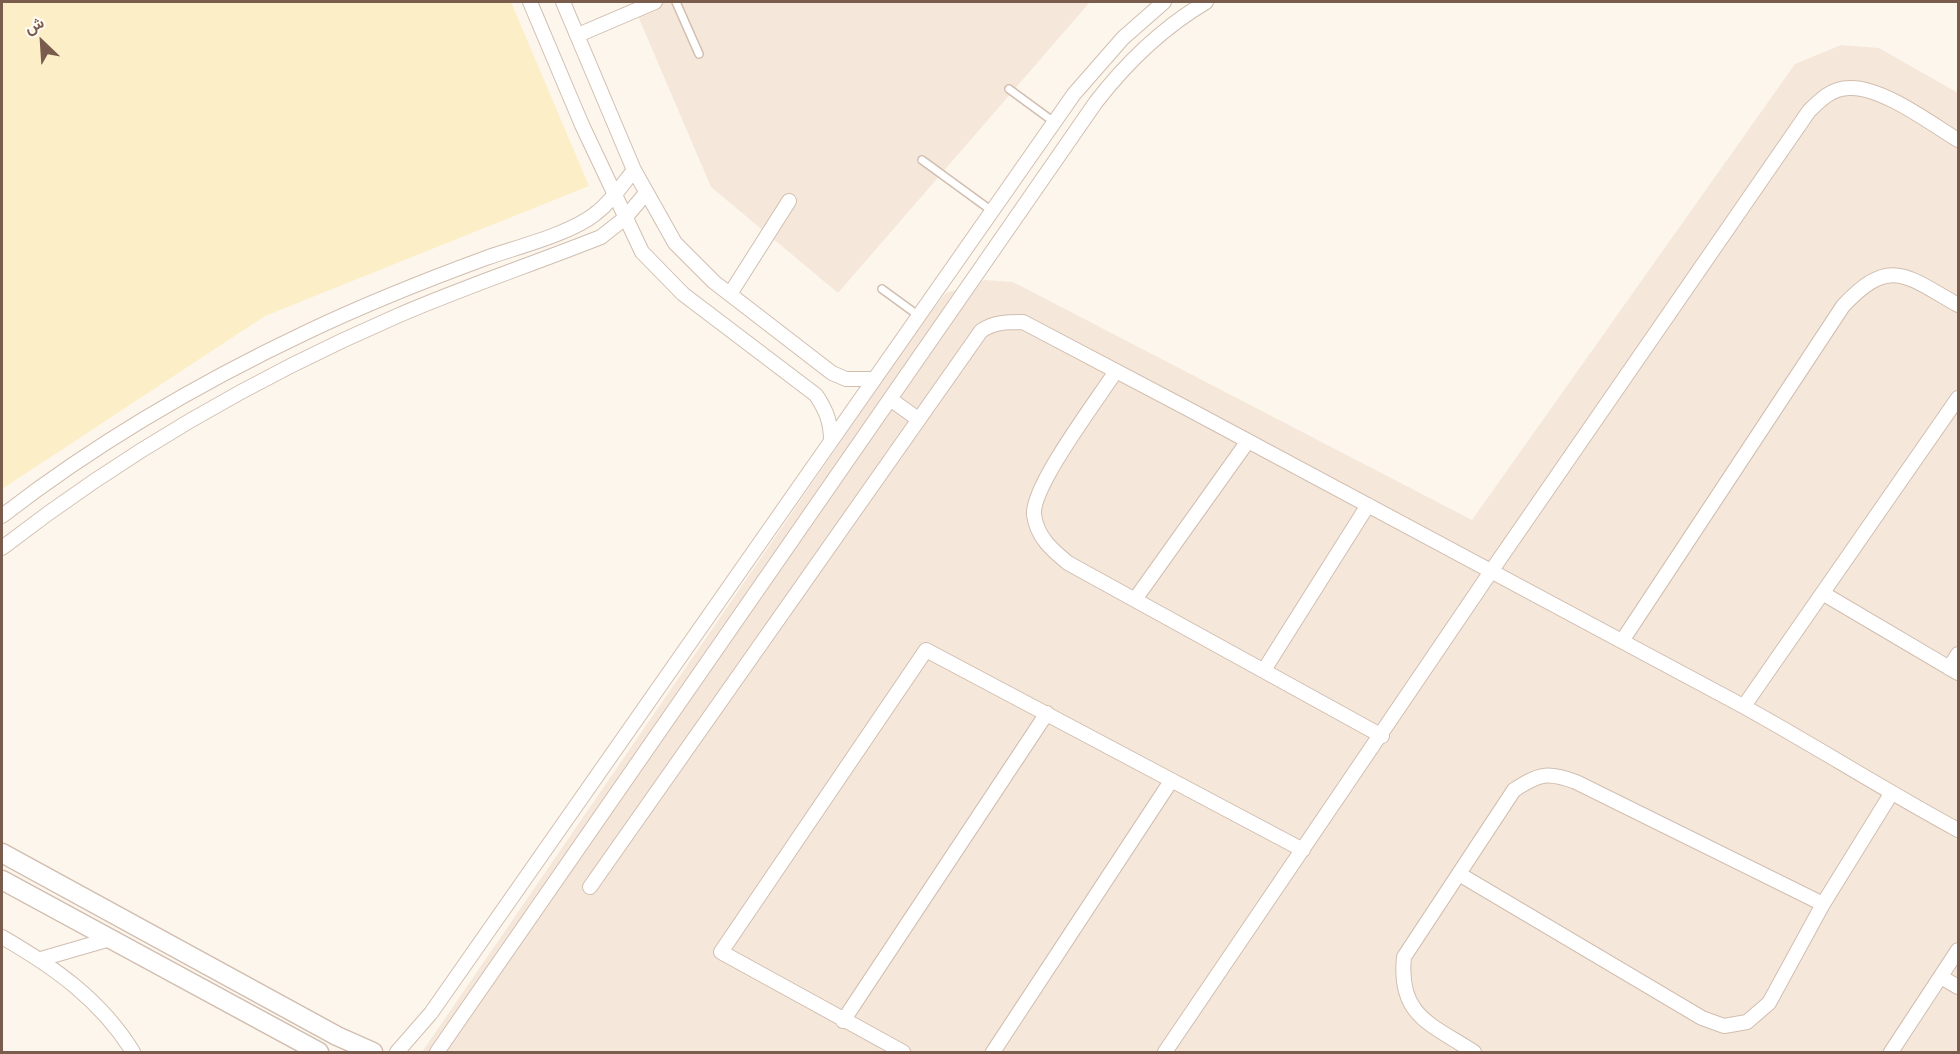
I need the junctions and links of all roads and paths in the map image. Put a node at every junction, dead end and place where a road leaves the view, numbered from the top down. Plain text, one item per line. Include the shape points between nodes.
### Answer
1 (530, 2) edge
2 (563, 2) edge
3 (655, 2) edge
4 (676, 2) edge
5 (1164, 2) edge
6 (1206, 2) edge
7 (578, 35) junction
8 (699, 54) dead end
9 (1009, 89) dead end
10 (1054, 122) junction
11 (1959, 140) edge
12 (922, 160) dead end
13 (634, 170) junction
14 (646, 193) junction
15 (614, 195) junction
16 (789, 201) dead end
17 (992, 211) junction
18 (625, 218) junction
19 (882, 289) dead end
20 (730, 294) junction
21 (1959, 305) edge
22 (919, 316) junction
23 (901, 343) junction
24 (920, 356) junction
25 (1116, 371) junction
26 (874, 379) junction
27 (1959, 398) edge
28 (890, 399) junction
29 (918, 419) junction
30 (1248, 441) junction
31 (831, 442) junction
32 (798, 488) junction
33 (820, 503) junction
34 (1368, 504) junction
35 (2, 516) edge
36 (2, 548) edge
37 (1492, 570) junction
38 (1824, 594) junction
39 (1136, 598) junction
40 (1622, 641) junction
41 (1959, 654) edge
42 (1264, 670) junction
43 (1954, 670) edge
44 (1744, 706) junction
45 (1047, 713) junction
46 (1382, 736) junction
47 (1171, 781) junction
48 (1891, 794) junction
49 (1959, 830) edge
50 (1303, 850) junction
51 (2, 853) edge
52 (1460, 874) junction
53 (2, 880) edge
54 (590, 887) dead end
55 (1823, 904) junction
56 (2, 937) edge
57 (110, 939) junction
58 (1959, 950) edge
59 (41, 959) junction
60 (1941, 977) junction
61 (1959, 987) edge
62 (843, 1021) junction
63 (133, 1053) edge
64 (319, 1053) edge
65 (374, 1053) edge
66 (398, 1053) edge
67 (437, 1053) edge
68 (903, 1053) edge
69 (993, 1053) edge
70 (1164, 1053) edge
71 (1474, 1053) edge
72 (1891, 1053) edge

1 - 15 street
2 - 7 street
3 - 7 street
4 - 8 lane
5 - 10 street via 1097,65
6 - 24 street via 1167,28 1117,75
7 - 13 street
9 - 10 lane
10 - 17 street
11 - 37 street via 1869,89 1846,87 1825,95 1809,111
12 - 17 lane
13 - 14 street
13 - 15 street
14 - 18 street
14 - 20 street via 686,257
15 - 18 street
15 - 35 street via 584,222 428,281 311,330 234,368 88,454
16 - 20 street
17 - 22 street
18 - 31 street via 642,252 667,279 816,395 831,425
18 - 36 street via 601,237 398,316 246,389 101,476
19 - 22 lane
20 - 26 street via 832,373 846,379
21 - 40 street via 1898,275 1879,275 1863,284 1842,306
22 - 23 street
23 - 24 street
23 - 26 street
24 - 28 street
25 - 29 street via 1023,322 1000,323 981,331
25 - 30 street
25 - 39 street via 1039,489 1034,514 1049,548 1068,563
26 - 31 street
27 - 38 street
28 - 29 street
28 - 33 street
29 - 54 street
30 - 34 street
30 - 39 street
31 - 32 street
32 - 33 street
32 - 66 street via 438,1003
33 - 67 street
34 - 37 street
34 - 42 street
37 - 40 street
37 - 46 street
38 - 43 street
38 - 44 street
39 - 42 street
40 - 44 street
41 - 43 street
42 - 46 street
44 - 48 street
45 - 47 street
45 - 62 street
45 - 62 street via 926,650 721,952
46 - 50 street
47 - 50 street
47 - 69 street
48 - 49 street
48 - 55 street
50 - 70 street
51 - 65 street
52 - 55 street via 1514,790 1536,776 1556,775
52 - 55 street via 1702,1018 1724,1026 1747,1022 1768,1003
52 - 71 street via 1404,957 1402,980 1409,1003 1425,1020
53 - 57 street
56 - 59 street
57 - 59 street
57 - 64 street
58 - 60 street
59 - 63 street via 77,986 118,1028
60 - 61 street
60 - 72 street
62 - 68 street

